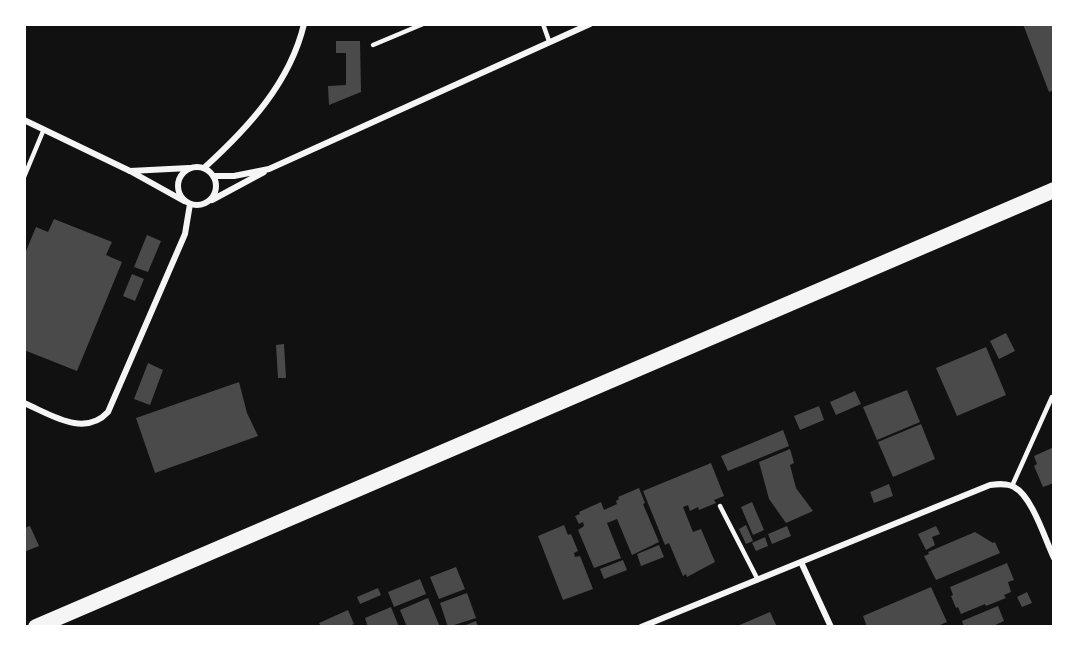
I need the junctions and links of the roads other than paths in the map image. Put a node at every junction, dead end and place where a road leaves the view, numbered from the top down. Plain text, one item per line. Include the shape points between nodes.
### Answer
1 (304, 24) edge
2 (423, 24) edge
3 (543, 24) edge
4 (590, 24) edge
5 (549, 42) junction
6 (373, 45) dead end
7 (24, 120) edge
8 (44, 129) junction
9 (191, 168) junction
10 (204, 168) junction
11 (269, 169) junction
12 (130, 171) junction
13 (213, 176) junction
14 (24, 177) edge
15 (1054, 190) edge
16 (187, 202) junction
17 (203, 204) junction
18 (1052, 397) dead end
19 (24, 403) edge
20 (1012, 486) junction
21 (720, 506) dead end
22 (1054, 558) edge
23 (801, 562) junction
24 (758, 580) junction
25 (36, 627) edge
26 (641, 627) edge
27 (831, 627) edge

1 - 10 street via 291,63 266,102 245,129
2 - 6 lane
3 - 5 lane
4 - 5 street
5 - 11 street
7 - 8 street
8 - 12 street
8 - 14 lane
9 - 10 street
9 - 12 street
9 - 16 street via 178,180 180,195
10 - 13 street
11 - 13 street
11 - 17 street
12 - 16 street
13 - 17 street via 216,189
15 - 25 highway
16 - 17 street
16 - 19 street via 185,234 108,412 100,420 81,426
18 - 20 lane
20 - 22 street via 1028,501
20 - 23 street via 990,485
21 - 24 lane
23 - 24 street
23 - 27 street
24 - 26 street

